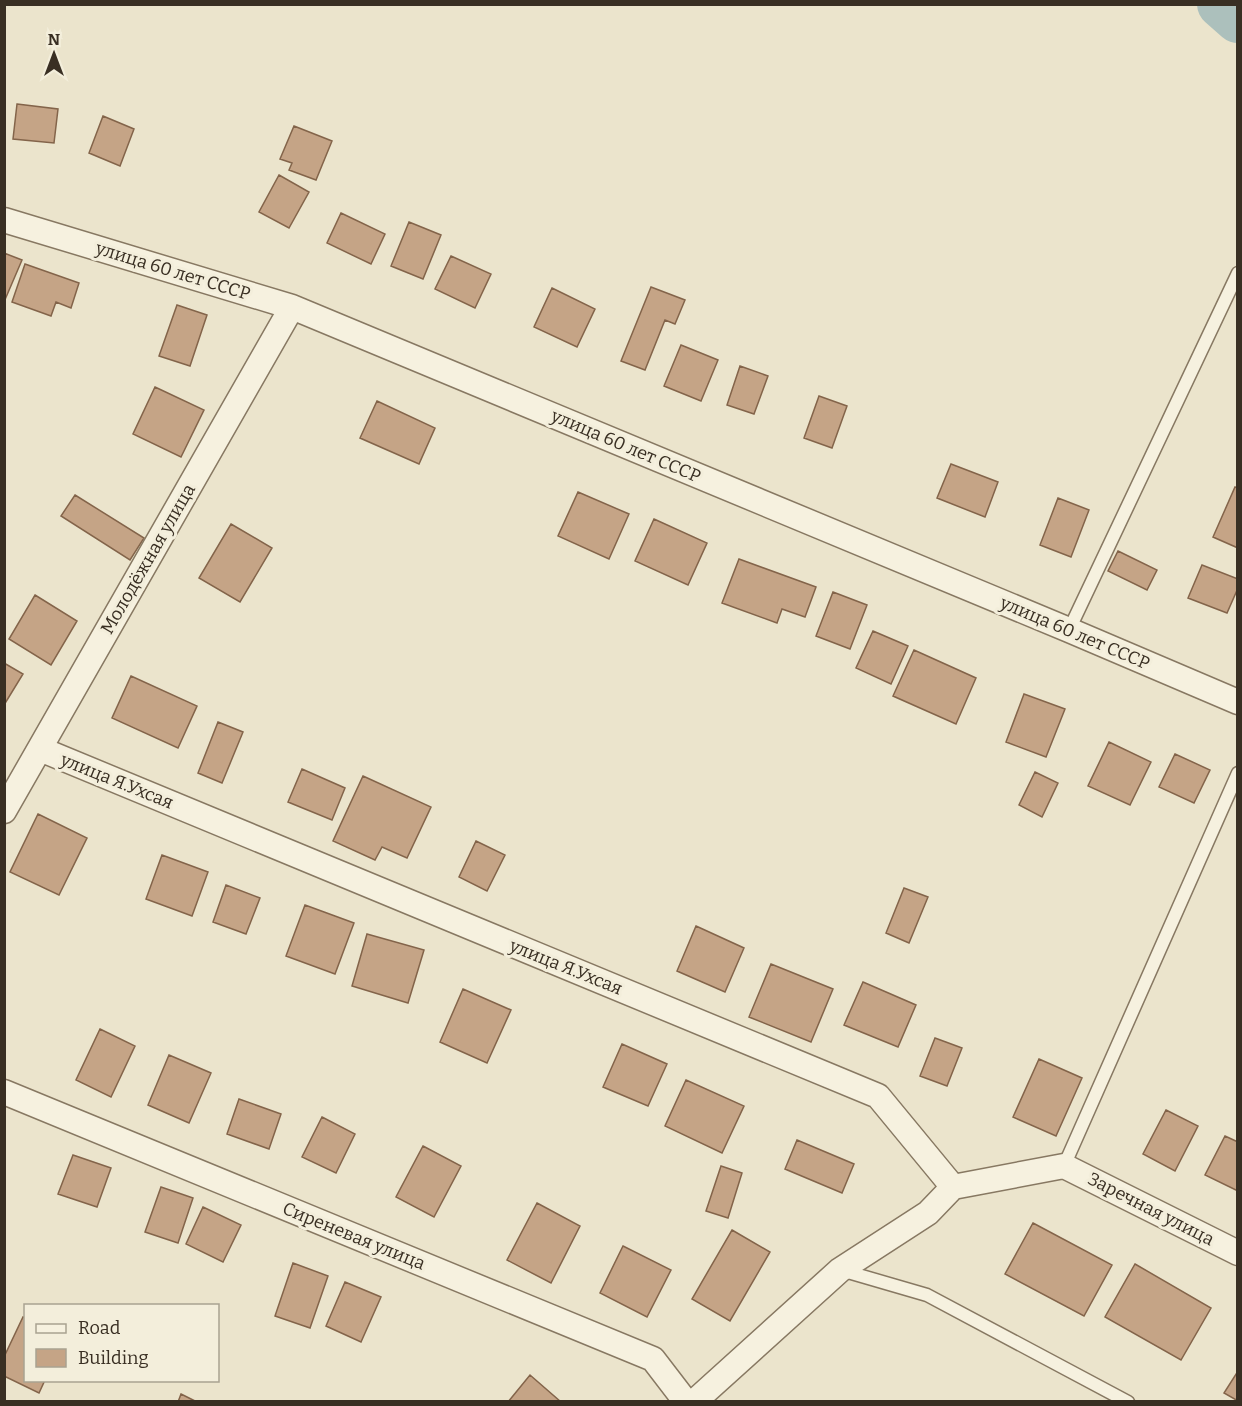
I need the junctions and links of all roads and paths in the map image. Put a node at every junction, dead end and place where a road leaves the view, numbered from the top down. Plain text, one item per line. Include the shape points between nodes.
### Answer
1 (4, 220) edge
2 (1238, 273) edge
3 (292, 307) junction
4 (1069, 630) junction
5 (1238, 702) edge
6 (40, 749) junction
7 (1238, 773) edge
8 (4, 811) edge
9 (4, 1092) edge
10 (1064, 1166) junction
11 (953, 1187) junction
12 (1238, 1253) edge
13 (840, 1270) junction
14 (699, 1399) edge
15 (1128, 1401) edge

1 - 3 street, улица 60 лет СССР
2 - 4 lane
3 - 4 street, улица 60 лет СССР
3 - 6 street, Молодёжная улица
4 - 5 street, улица 60 лет СССР
6 - 8 street, Молодёжная улица
6 - 11 street, улица Я.Ухсая via 878,1096
7 - 10 lane
9 - 14 street, Сиреневая улица via 653,1359
10 - 11 street
10 - 12 street, Заречная улица
11 - 13 street via 928,1213
13 - 14 street
13 - 15 lane via 927,1295

